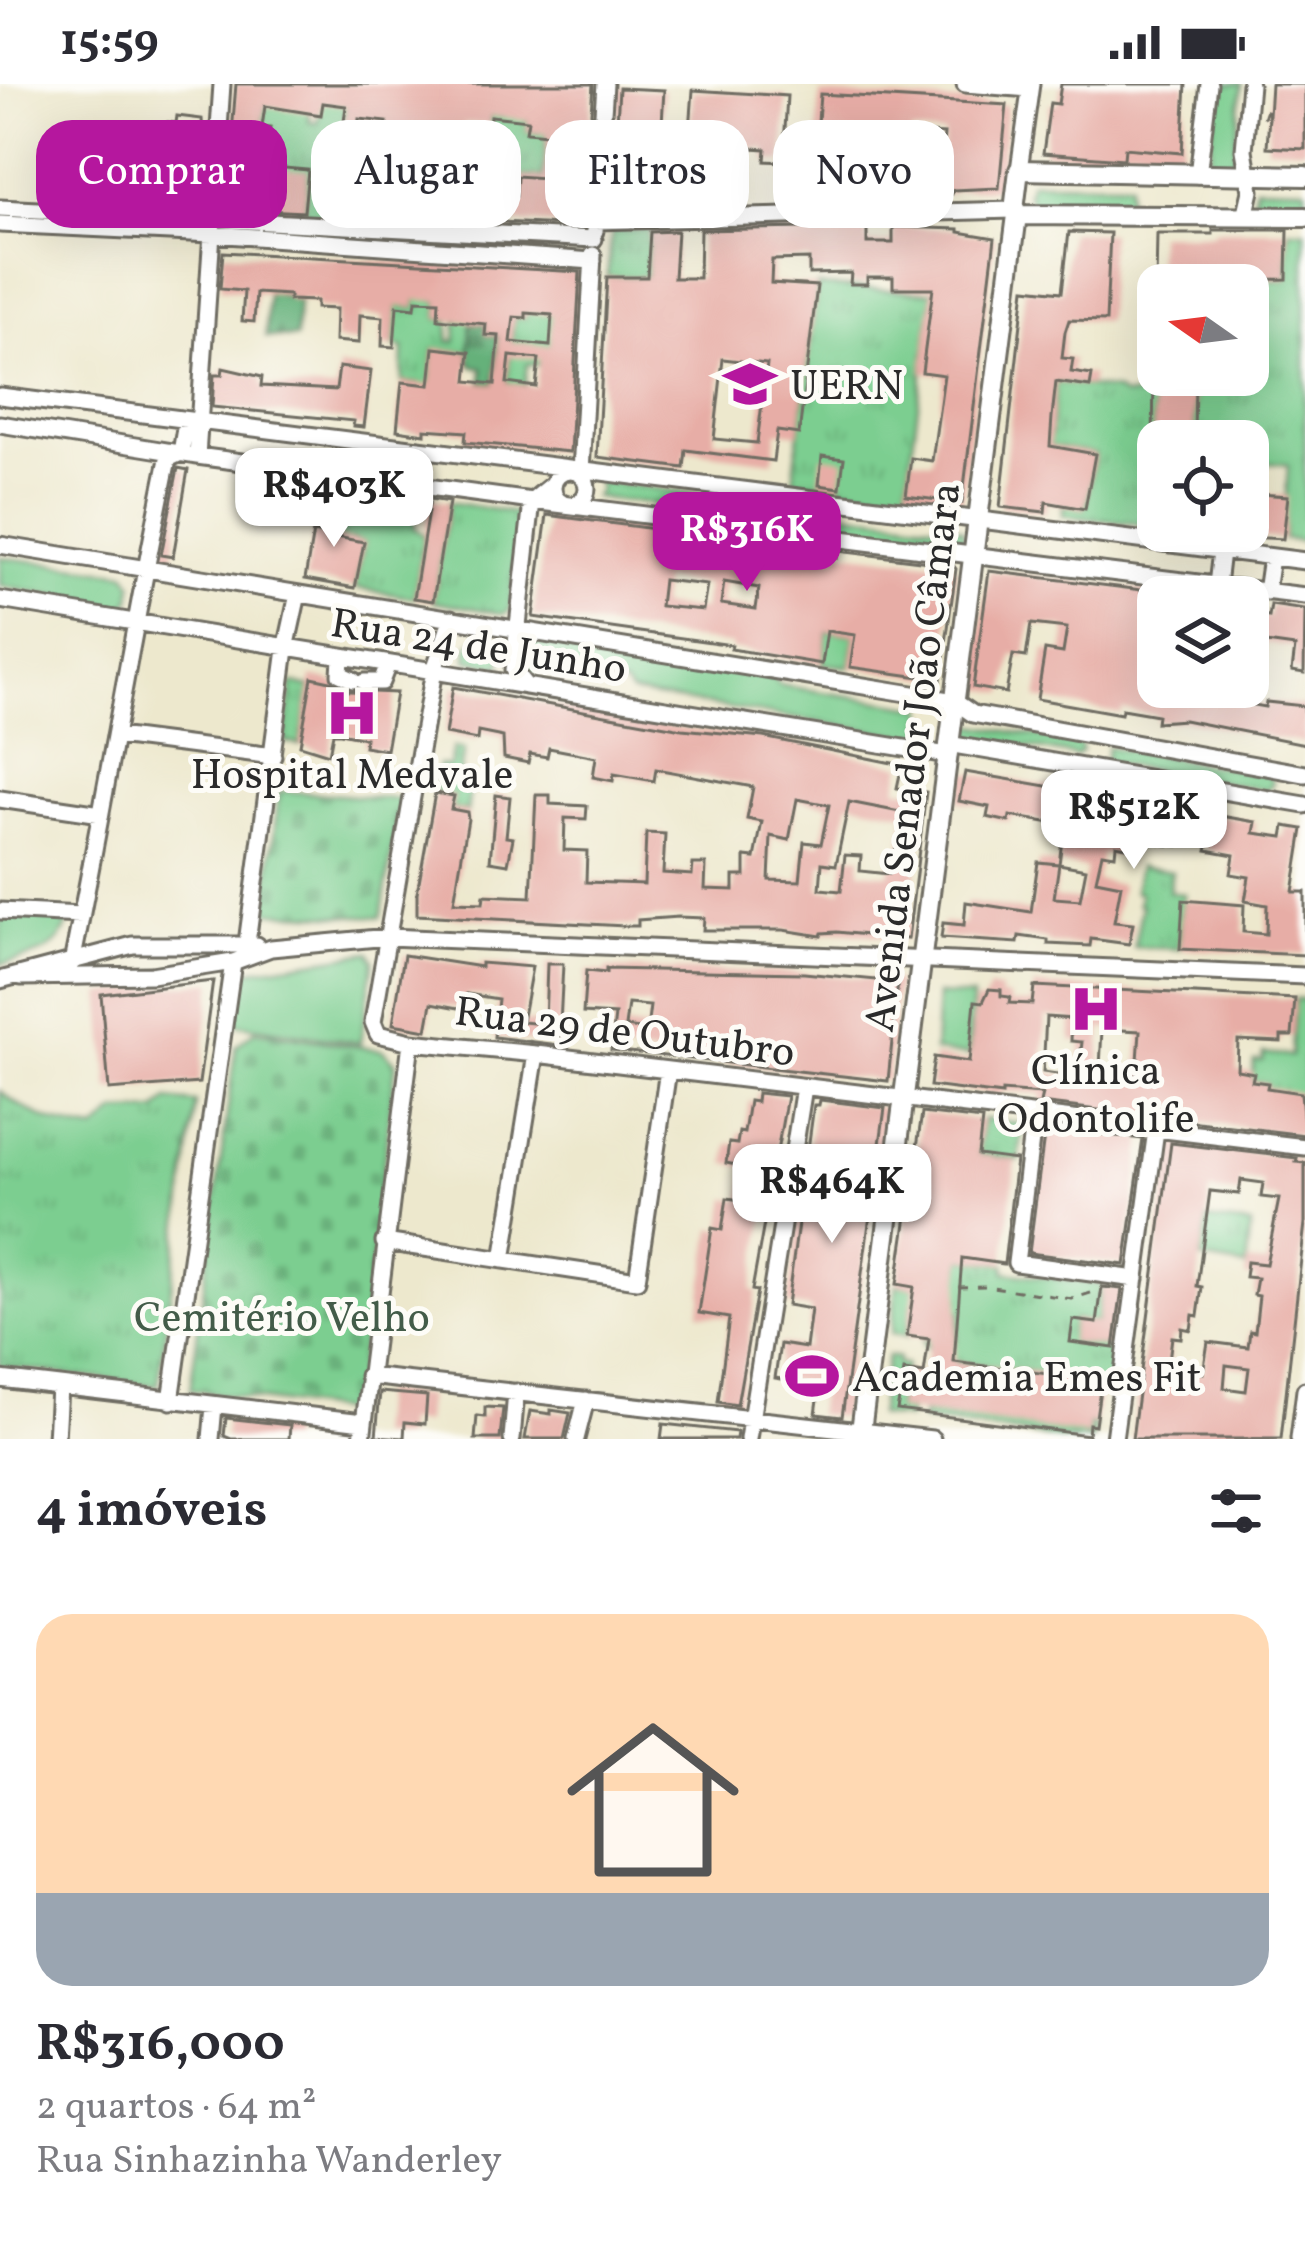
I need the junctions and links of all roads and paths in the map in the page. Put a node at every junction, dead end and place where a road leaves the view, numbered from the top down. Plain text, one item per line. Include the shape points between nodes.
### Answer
1 (221, 84) edge
2 (605, 84) edge
3 (965, 84) edge
4 (1209, 84) edge
5 (1250, 84) edge
6 (1030, 86) edge
7 (1262, 118) dead end
8 (218, 120) edge
9 (603, 120) edge
10 (1268, 124) dead end
11 (1019, 170) junction
12 (1198, 175) junction
13 (1246, 176) junction
14 (1305, 176) edge
15 (0, 208) edge
16 (1016, 212) junction
17 (36, 215) edge
18 (1246, 217) junction
19 (1305, 217) edge
20 (749, 218) edge
21 (36, 221) edge
22 (0, 224) edge
23 (211, 228) edge
24 (221, 228) edge
25 (257, 228) edge
26 (595, 228) edge
27 (440, 232) junction
28 (594, 239) junction
29 (440, 250) junction
30 (593, 261) junction
31 (3, 396) edge
32 (192, 423) junction
33 (0, 424) edge
34 (323, 438) junction
35 (402, 447) junction
36 (189, 454) junction
37 (319, 471) junction
38 (576, 471) junction
39 (398, 481) junction
40 (553, 484) junction
41 (775, 496) junction
42 (532, 501) junction
43 (575, 506) junction
44 (977, 520) junction
45 (770, 529) junction
46 (1137, 540) edge
47 (0, 545) edge
48 (1230, 552) edge
49 (973, 555) junction
50 (1270, 557) junction
51 (1305, 561) edge
52 (145, 570) junction
53 (1143, 576) edge
54 (1268, 576) edge
55 (1269, 592) edge
56 (298, 594) junction
57 (1305, 596) edge
58 (0, 600) edge
59 (452, 618) junction
60 (137, 620) junction
61 (517, 628) junction
62 (286, 649) junction
63 (340, 658) junction
64 (388, 664) junction
65 (434, 670) junction
66 (525, 686) junction
67 (954, 701) junction
68 (117, 736) junction
69 (1100, 739) junction
70 (948, 750) junction
71 (273, 756) junction
72 (1270, 768) junction
73 (1095, 770) junction
74 (1301, 773) edge
75 (0, 799) edge
76 (1264, 799) junction
77 (1299, 804) edge
78 (101, 814) junction
79 (0, 911) edge
80 (82, 915) junction
81 (388, 937) junction
82 (248, 944) junction
83 (271, 948) junction
84 (921, 961) junction
85 (233, 962) junction
86 (72, 963) junction
87 (1305, 976) edge
88 (21, 977) junction
89 (0, 980) edge
90 (411, 1042) junction
91 (536, 1054) junction
92 (668, 1070) junction
93 (804, 1087) junction
94 (904, 1098) junction
95 (1034, 1115) junction
96 (1156, 1130) junction
97 (1305, 1147) edge
98 (384, 1242) junction
99 (503, 1259) junction
100 (1136, 1279) junction
101 (1100, 1284) dead end
102 (958, 1287) dead end
103 (368, 1376) junction
104 (0, 1379) edge
105 (59, 1387) junction
106 (1305, 1390) edge
107 (516, 1392) junction
108 (171, 1400) junction
109 (586, 1400) junction
110 (214, 1406) junction
111 (751, 1418) junction
112 (362, 1431) edge
113 (855, 1433) edge
114 (56, 1439) edge
115 (212, 1439) edge
116 (512, 1439) edge
117 (575, 1439) edge
118 (748, 1439) edge
119 (932, 1439) edge
120 (1114, 1439) edge
121 (1299, 1439) edge

1 - 8 street
2 - 9 street
3 - 6 street
4 - 12 street
5 - 13 street
6 - 11 street, Avenida Senador João Câmara
7 - 10 path via 1268,106
11 - 12 main road
11 - 16 main road, Avenida Senador João Câmara
12 - 13 main road
13 - 14 main road
13 - 18 street
15 - 17 street
16 - 18 main road
16 - 20 street
16 - 44 main road, Avenida Senador João Câmara
18 - 19 main road
21 - 22 street
23 - 32 street
24 - 29 street
25 - 27 street
26 - 28 street
27 - 28 street
27 - 29 street
28 - 30 street
29 - 30 street
30 - 38 street
31 - 32 street
31 - 33 street
32 - 34 street
32 - 36 street
33 - 36 street
34 - 35 street
34 - 37 street
35 - 38 street
35 - 39 street
36 - 37 street
36 - 52 street via 168,459
37 - 39 street
38 - 40 street via 561,472
38 - 41 street
38 - 43 street via 587,490
39 - 42 street
40 - 42 street
40 - 43 street via 556,498
41 - 44 street
41 - 45 street
42 - 43 street
42 - 61 street
43 - 45 street
44 - 46 street
44 - 49 main road, Avenida Senador João Câmara
45 - 49 street
47 - 52 street, Rua 24 de Junho
48 - 50 street
49 - 53 street
49 - 67 main road, Avenida Senador João Câmara
50 - 51 street
50 - 54 street
52 - 56 street, Rua 24 de Junho
52 - 60 street
55 - 57 street
56 - 59 street, Rua 24 de Junho
56 - 62 street
58 - 60 street, Rua 24 de Junho
59 - 61 street, Rua 24 de Junho
59 - 65 street
60 - 62 street, Rua 24 de Junho
60 - 68 street
61 - 66 street via 513,670
61 - 67 street, Rua 24 de Junho
62 - 63 street, Rua 24 de Junho
62 - 71 street
63 - 64 street, Rua 24 de Junho
63 - 64 street via 340,674 359,681 381,682
64 - 65 street, Rua 24 de Junho
65 - 66 street, Rua 24 de Junho
65 - 81 street
66 - 70 street, Rua 24 de Junho
67 - 69 street, Rua 24 de Junho via 973,714
67 - 70 main road, Avenida Senador João Câmara
68 - 71 street
68 - 78 street
69 - 72 street, Rua 24 de Junho
69 - 73 street
70 - 73 street, Rua 24 de Junho
70 - 84 main road, Avenida Senador João Câmara
71 - 82 street
72 - 74 street, Rua 24 de Junho
72 - 76 street via 1278,789
73 - 76 street, Rua 24 de Junho
74 - 77 street via 1285,786
75 - 78 street
76 - 77 street, Rua 24 de Junho
78 - 80 street
79 - 80 street
80 - 86 street
81 - 83 street
81 - 84 street
81 - 90 street, Rua 29 de Outubro via 373,1022 377,1034
82 - 83 street
82 - 86 street via 133,945
83 - 85 street
84 - 87 street
84 - 94 main road, Avenida Senador João Câmara
85 - 88 street via 134,976
85 - 108 street
86 - 88 street
88 - 89 street
90 - 91 street, Rua 29 de Outubro
90 - 98 street
91 - 92 street, Rua 29 de Outubro
91 - 99 street
92 - 93 street, Rua 29 de Outubro
92 - 99 street via 637,1280
93 - 94 street, Rua 29 de Outubro
93 - 111 street
94 - 95 street, Rua 29 de Outubro
94 - 113 main road, Avenida Senador João Câmara
95 - 96 street, Rua 29 de Outubro
95 - 100 street via 1016,1263
96 - 97 street, Rua 29 de Outubro
96 - 100 street
98 - 99 street
98 - 103 street
100 - 120 street
101 - 102 path via 1072,1299
103 - 107 street
103 - 112 street
104 - 105 street
105 - 108 street
105 - 114 street
106 - 121 street
107 - 109 street
107 - 116 street
108 - 110 street
109 - 111 street
109 - 117 street
110 - 112 street
110 - 115 street
111 - 113 street
111 - 118 street
113 - 119 street

